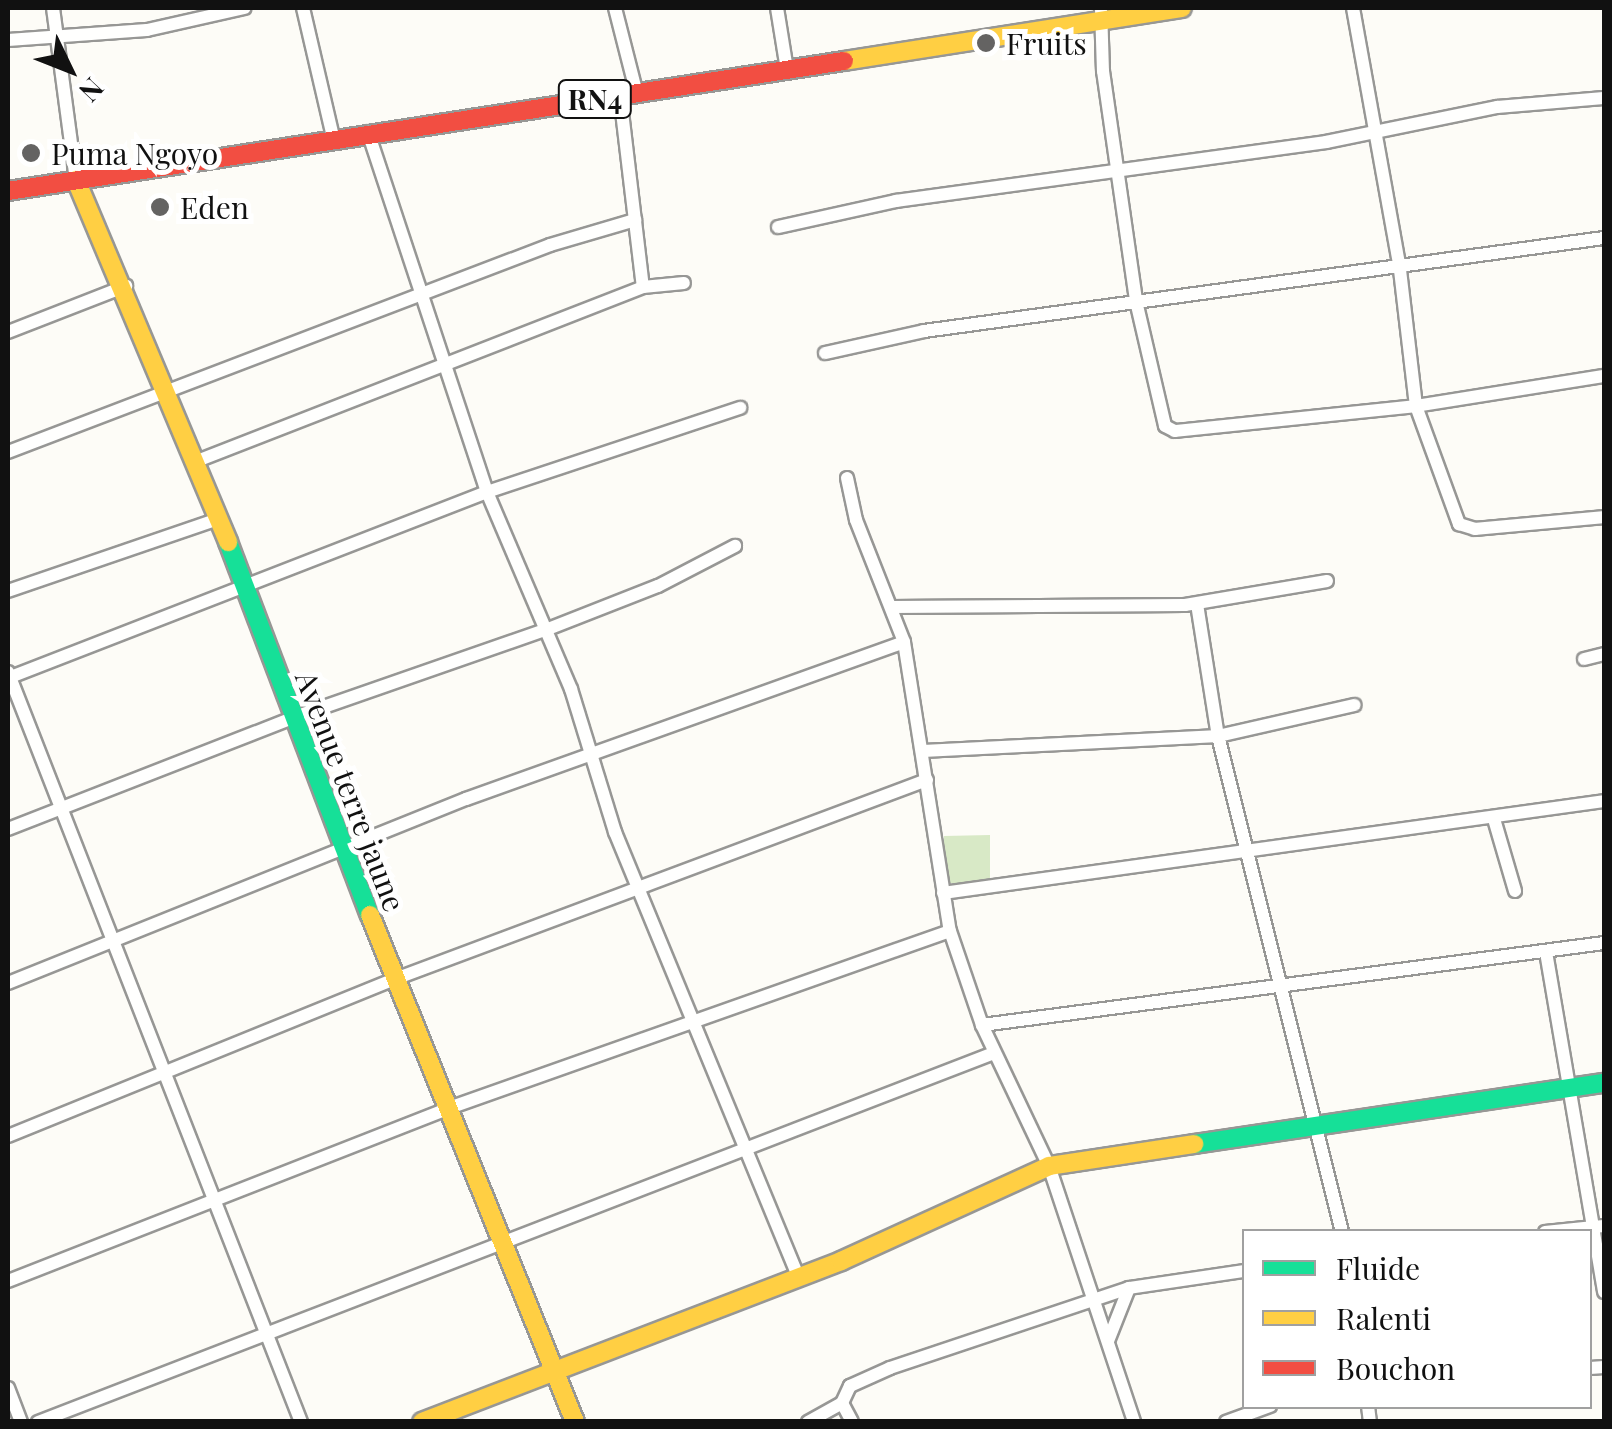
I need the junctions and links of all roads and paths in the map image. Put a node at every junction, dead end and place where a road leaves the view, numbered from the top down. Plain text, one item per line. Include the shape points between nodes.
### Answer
1 (53, 8) edge
2 (245, 8) edge
3 (303, 8) edge
4 (615, 8) edge
5 (777, 8) edge
6 (1182, 8) edge
7 (1354, 8) edge
8 (1100, 14) edge
9 (60, 39) junction
10 (8, 40) edge
11 (787, 70) junction
12 (628, 94) junction
13 (1604, 98) edge
14 (1373, 130) junction
15 (368, 132) junction
16 (333, 137) junction
17 (1118, 173) junction
18 (76, 180) junction
19 (8, 191) edge
20 (635, 220) junction
21 (778, 227) dead end
22 (1604, 238) edge
23 (1400, 270) junction
24 (684, 284) dead end
25 (126, 286) junction
26 (643, 287) junction
27 (421, 293) junction
28 (1136, 301) junction
29 (8, 332) edge
30 (825, 354) dead end
31 (448, 360) junction
32 (1604, 376) edge
33 (168, 396) junction
34 (1416, 406) junction
35 (740, 408) dead end
36 (8, 452) edge
37 (197, 461) junction
38 (846, 478) dead end
39 (487, 492) junction
40 (1604, 517) edge
41 (218, 519) junction
42 (735, 546) dead end
43 (1327, 581) dead end
44 (245, 588) junction
45 (8, 590) edge
46 (1196, 604) junction
47 (892, 607) junction
48 (548, 629) junction
49 (904, 642) junction
50 (1604, 654) edge
51 (1584, 659) dead end
52 (8, 675) edge
53 (1354, 704) dead end
54 (292, 718) junction
55 (1218, 736) junction
56 (924, 751) junction
57 (589, 755) junction
58 (927, 780) junction
59 (1604, 801) edge
60 (61, 808) junction
61 (1494, 818) junction
62 (8, 829) edge
63 (346, 850) junction
64 (1252, 854) junction
65 (639, 889) junction
66 (1515, 890) dead end
67 (942, 892) junction
68 (950, 931) junction
69 (113, 940) junction
70 (1604, 943) edge
71 (1546, 952) junction
72 (395, 979) junction
73 (1282, 982) junction
74 (8, 983) edge
75 (694, 1020) junction
76 (982, 1025) junction
77 (994, 1053) junction
78 (165, 1072) junction
79 (1604, 1083) edge
80 (1566, 1088) junction
81 (448, 1108) junction
82 (1315, 1127) junction
83 (8, 1136) edge
84 (750, 1148) junction
85 (1048, 1166) junction
86 (216, 1202) junction
87 (1599, 1226) edge
88 (1341, 1229) edge
89 (1572, 1229) edge
90 (503, 1241) junction
91 (1242, 1270) edge
92 (798, 1276) junction
93 (8, 1281) edge
94 (1129, 1288) junction
95 (1604, 1292) edge
96 (1093, 1298) junction
97 (266, 1333) junction
98 (1108, 1343) junction
99 (556, 1369) junction
100 (8, 1388) edge
101 (842, 1404) junction
102 (1262, 1409) edge
103 (21, 1422) edge
104 (38, 1422) edge
105 (300, 1422) edge
106 (422, 1422) edge
107 (575, 1422) edge
108 (808, 1422) edge
109 (852, 1422) edge
110 (1134, 1422) edge
111 (1226, 1422) edge

1 - 9 street
2 - 9 street via 148,30
3 - 16 street
4 - 12 street
5 - 11 street
6 - 8 main road, RN4
7 - 14 street
8 - 11 main road, RN4
8 - 17 street
9 - 10 street
9 - 18 street
11 - 12 main road, RN4
12 - 15 main road, RN4
12 - 20 street
13 - 14 street via 1497,107
14 - 17 street
14 - 23 street
15 - 16 main road, RN4
15 - 27 street
16 - 18 main road, RN4
17 - 21 street via 896,201
17 - 28 street
18 - 19 main road, RN4
18 - 25 main road, Avenue terre jaune
20 - 26 street
20 - 27 street
22 - 23 street
23 - 28 street
23 - 34 street
24 - 26 street
25 - 29 street
25 - 33 main road, Avenue terre jaune
26 - 31 street
27 - 31 street
27 - 33 street
28 - 30 street via 924,330
28 - 34 street via 1159,416 1175,431
31 - 37 street
31 - 39 street
32 - 34 street
33 - 36 street
33 - 37 main road, Avenue terre jaune
34 - 40 street via 1465,528
35 - 39 street
37 - 41 main road, Avenue terre jaune
38 - 47 street
39 - 44 street
39 - 48 street
41 - 44 main road, Avenue terre jaune
41 - 45 street
42 - 48 street via 658,586
43 - 46 street
44 - 52 street
44 - 54 main road, Avenue terre jaune
46 - 47 street
46 - 55 street
47 - 49 street
48 - 54 street
48 - 57 street
49 - 56 street
49 - 57 street
50 - 51 street
52 - 60 street
53 - 55 street
54 - 60 street
54 - 63 main road, Avenue terre jaune
55 - 56 street
55 - 64 street
56 - 58 street
57 - 63 street
57 - 65 street
58 - 65 street
58 - 67 street
59 - 61 street
60 - 62 street
60 - 69 street
61 - 64 street
61 - 66 street
63 - 69 street
63 - 72 main road, Avenue terre jaune
64 - 67 street
64 - 73 street
65 - 72 street
65 - 75 street
67 - 68 street
68 - 75 street
68 - 76 street
69 - 74 street
69 - 78 street
70 - 71 street
71 - 73 street
71 - 80 street
72 - 78 street
72 - 81 main road, Avenue terre jaune
73 - 76 street
73 - 82 street
75 - 81 street
75 - 84 street
76 - 77 street
77 - 84 street
77 - 85 street
78 - 83 street
78 - 86 street
79 - 80 main road
80 - 82 main road
80 - 87 street
81 - 86 street
81 - 90 main road, Avenue terre jaune
82 - 85 main road
82 - 88 street
84 - 90 street via 555,1227
84 - 92 street
85 - 92 main road
85 - 96 street
86 - 93 street
86 - 97 street
87 - 89 street
87 - 95 street
90 - 97 street
90 - 99 main road, Avenue terre jaune
91 - 94 street
92 - 99 main road
94 - 96 street
94 - 98 street
96 - 98 street
96 - 101 street via 866,1377 850,1386
97 - 104 street
97 - 105 street
98 - 110 street
99 - 106 main road
99 - 107 main road, Avenue terre jaune
100 - 103 street
101 - 108 street
101 - 109 street
102 - 111 street

